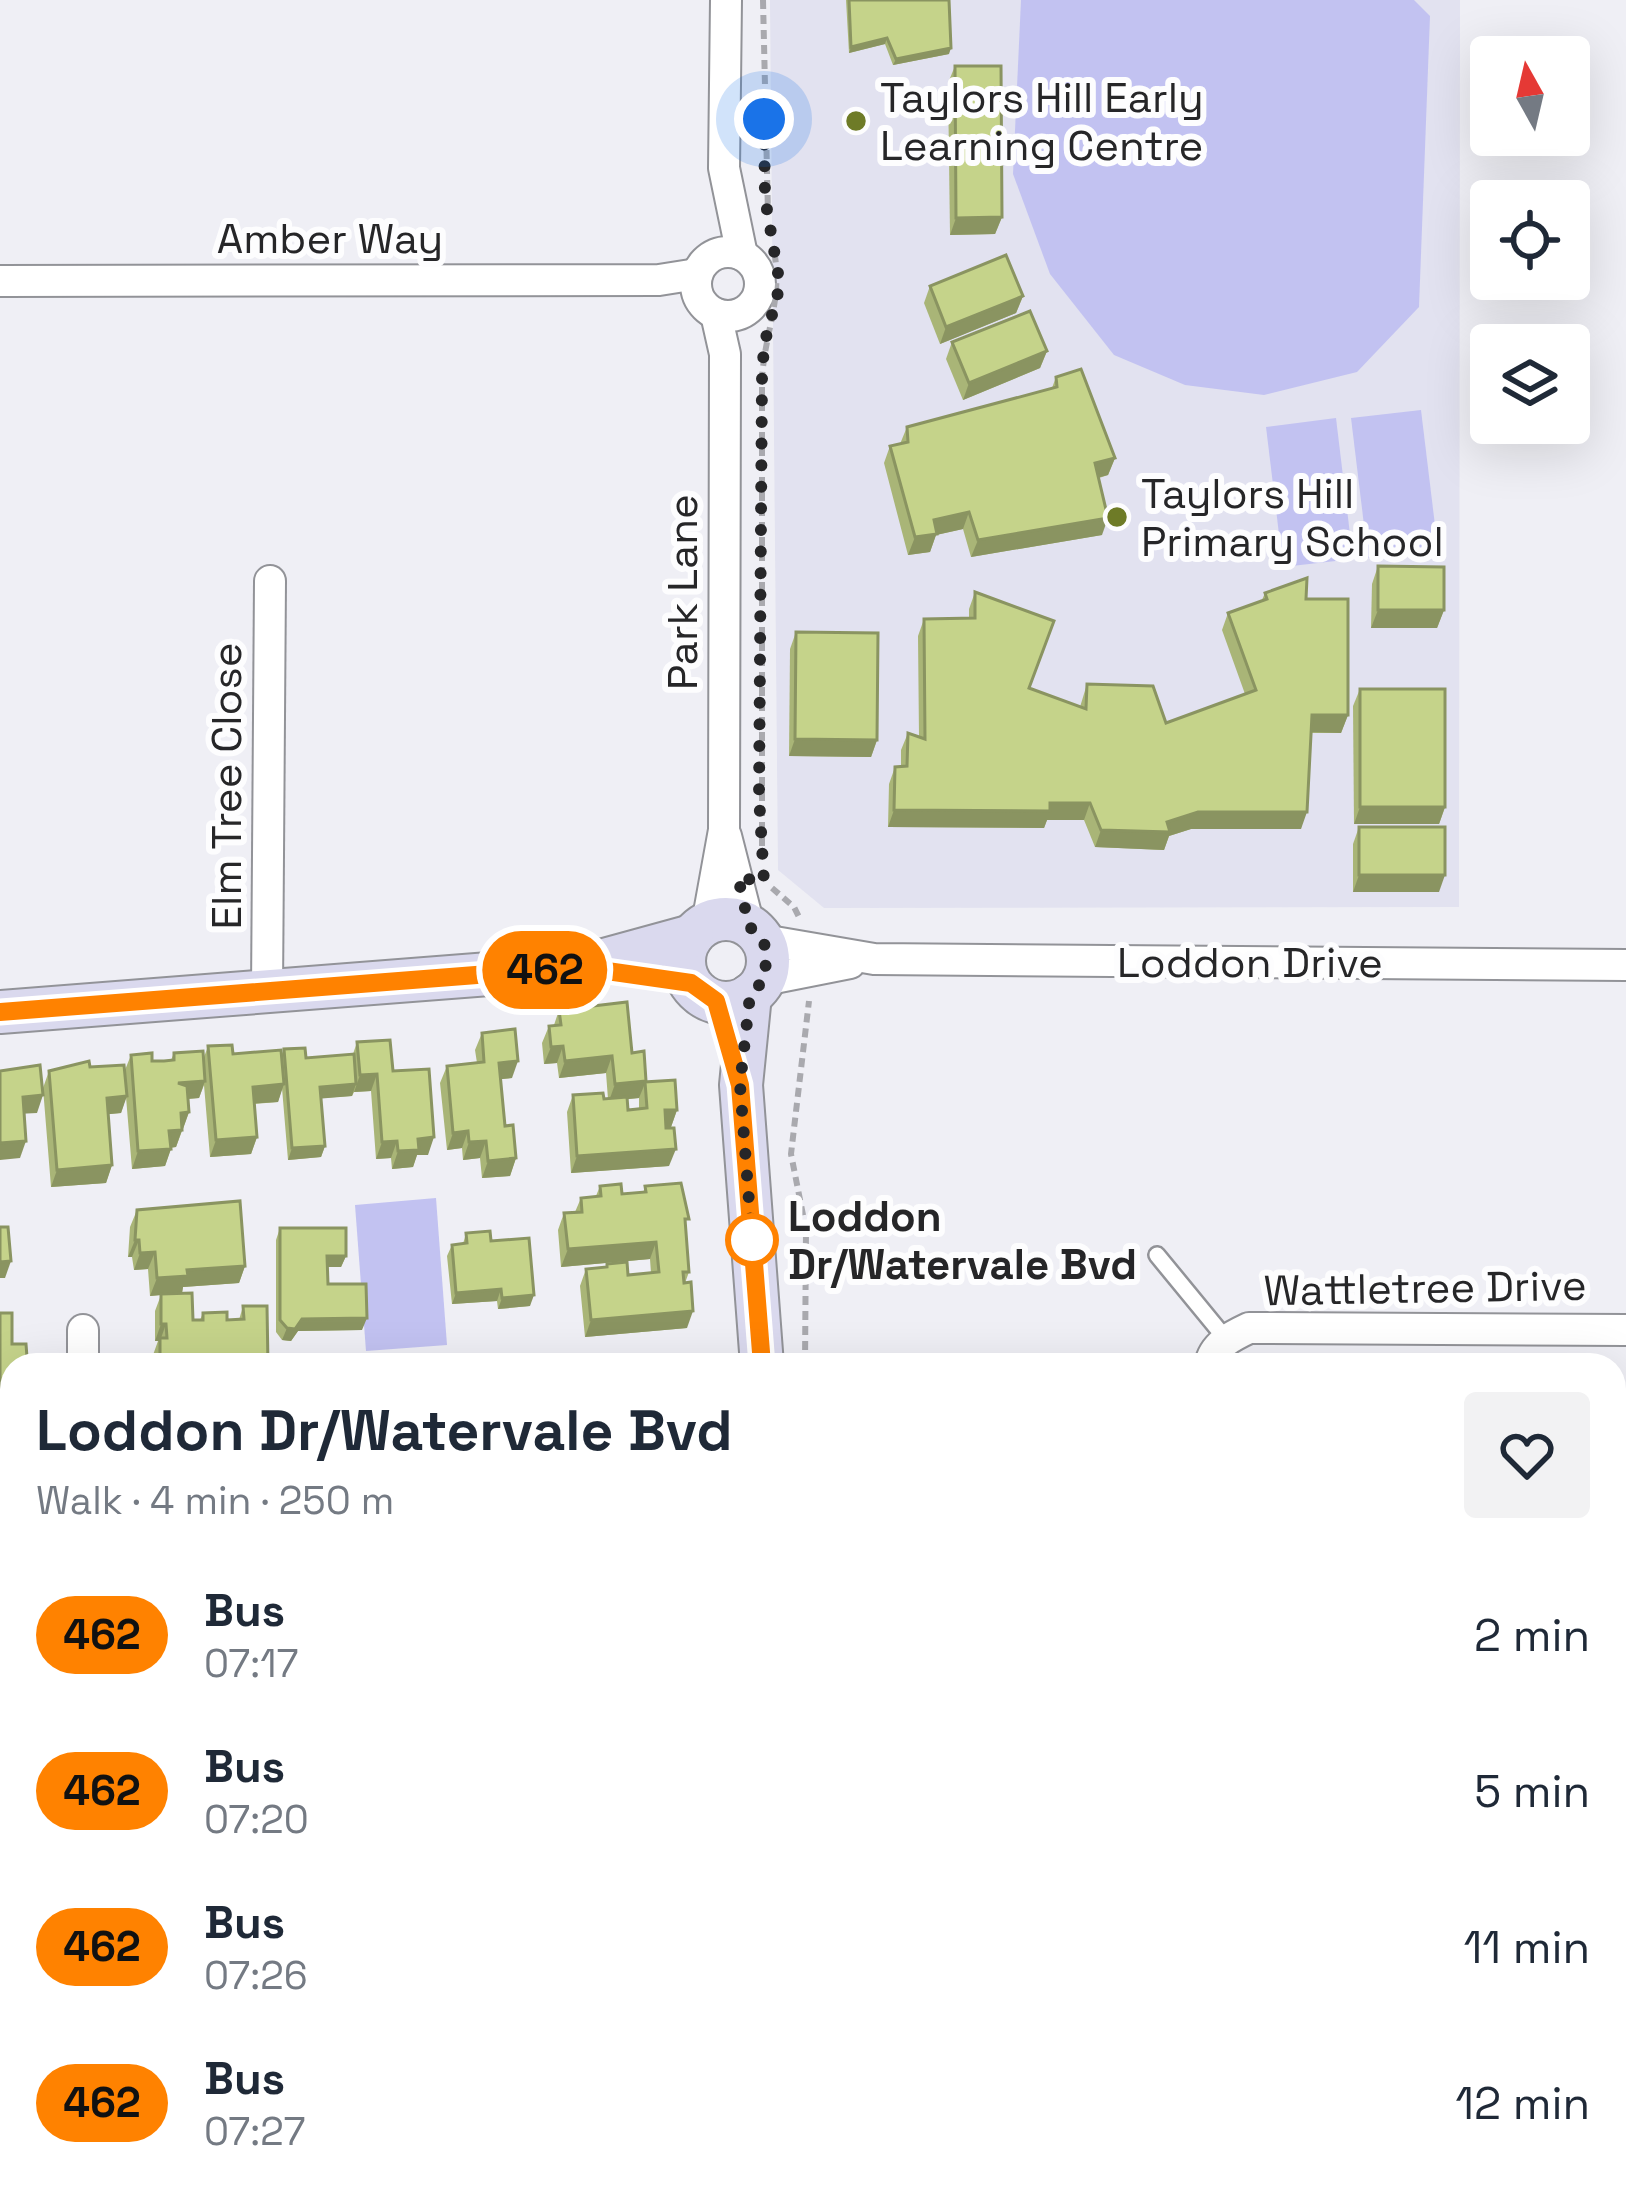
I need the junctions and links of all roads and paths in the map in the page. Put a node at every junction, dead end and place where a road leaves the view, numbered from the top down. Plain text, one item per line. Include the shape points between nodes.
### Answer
1 (726, 0) edge
2 (763, 0) edge
3 (769, 219) dead end
4 (772, 240) dead end
5 (0, 281) edge
6 (718, 285) junction
7 (270, 581) dead end
8 (724, 830) junction
9 (738, 877) junction
10 (699, 930) junction
11 (1626, 964) edge
12 (579, 967) junction
13 (739, 971) junction
14 (267, 992) junction
15 (0, 1012) edge
16 (808, 1027) dead end
17 (1157, 1255) dead end
18 (83, 1330) dead end
19 (1626, 1330) edge
20 (1218, 1352) edge
21 (83, 1353) edge
22 (761, 1353) edge
23 (805, 1353) edge

1 - 6 street, Park Lane via 727,196
2 - 3 path
4 - 9 path via 780,285 764,345 762,401 764,882
5 - 6 street, Amber Way
6 - 8 street, Park Lane via 725,354
7 - 14 street, Elm Tree Close
8 - 9 street, Park Lane
8 - 10 street, Park Lane
9 - 13 street, Park Lane
10 - 12 street, Loddon Drive
10 - 13 street, Loddon Drive via 729,919
10 - 13 street via 684,960
11 - 13 street, Loddon Drive via 874,959
12 - 13 street, Loddon Drive
12 - 14 street, Loddon Drive
13 - 22 street
14 - 15 street, Loddon Drive
16 - 23 path via 791,1154 806,1230
17 - 20 lane, Wattletree Drive
18 - 21 street
19 - 20 street, Wattletree Drive via 1249,1328

